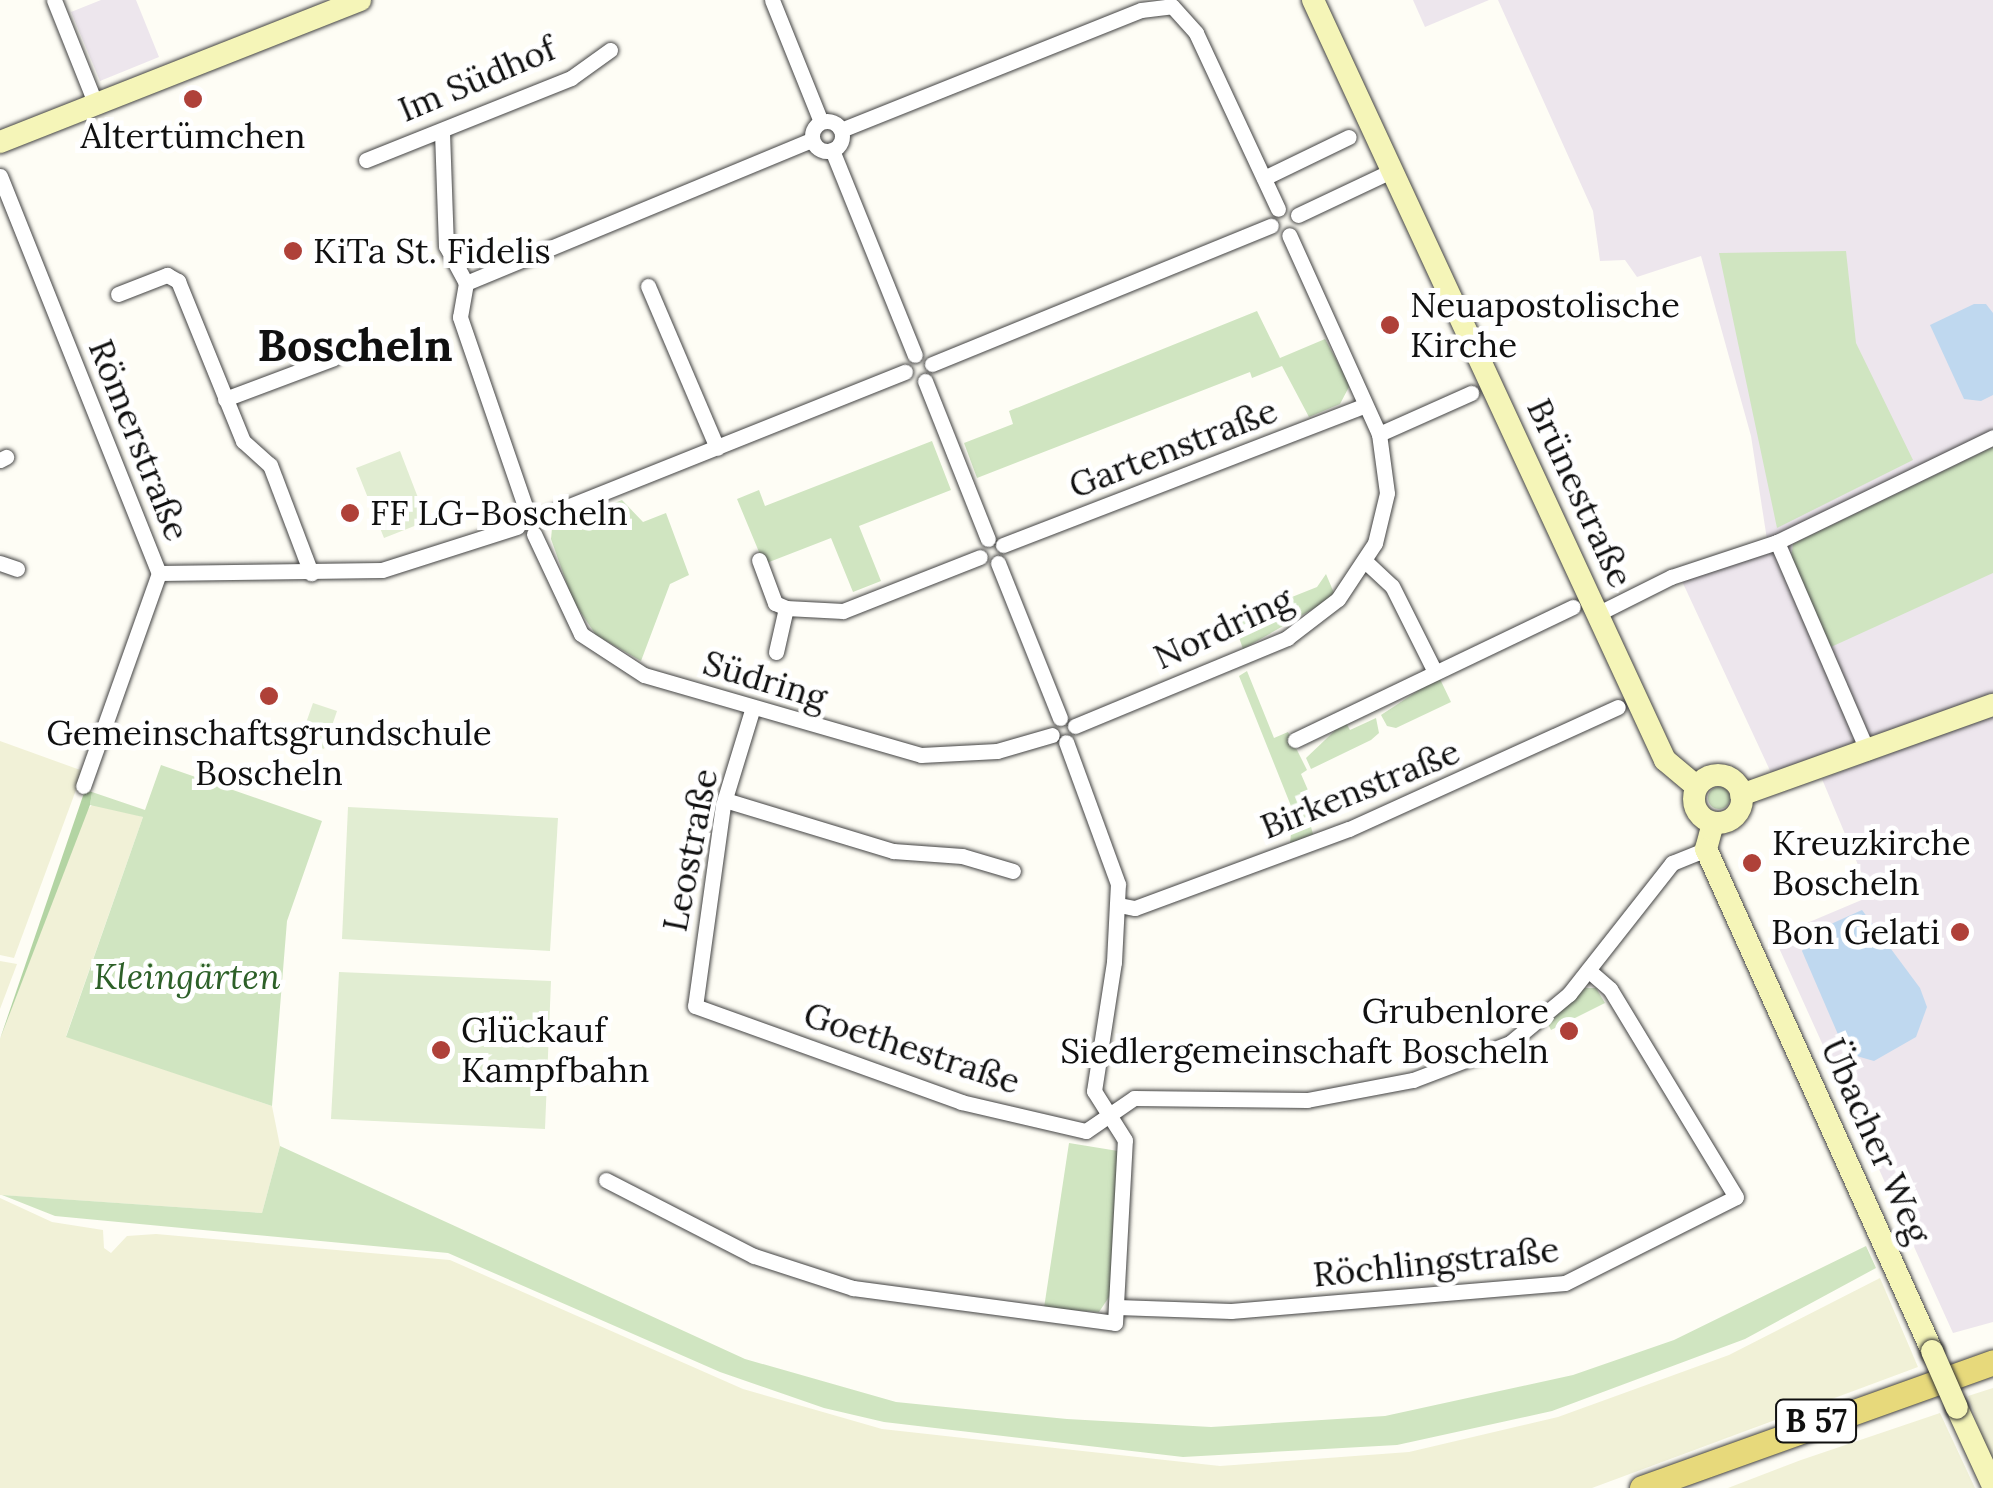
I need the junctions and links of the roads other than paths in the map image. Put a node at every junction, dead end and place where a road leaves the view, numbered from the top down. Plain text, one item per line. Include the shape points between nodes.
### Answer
1 (54, 0) edge
2 (360, 0) edge
3 (772, 0) edge
4 (1313, 0) edge
5 (1172, 3) edge
6 (610, 50) dead end
7 (96, 104) junction
8 (821, 122) junction
9 (841, 130) junction
10 (442, 132) junction
11 (1349, 137) dead end
12 (812, 140) junction
13 (0, 142) edge
14 (832, 150) junction
15 (366, 160) dead end
16 (1392, 171) junction
17 (0, 176) edge
18 (1264, 178) junction
19 (1278, 209) junction
20 (1298, 215) junction
21 (1272, 226) junction
22 (1289, 235) junction
23 (466, 283) junction
24 (648, 286) dead end
25 (118, 294) dead end
26 (914, 355) junction
27 (334, 358) dead end
28 (932, 364) junction
29 (905, 372) junction
30 (925, 381) junction
31 (1471, 392) dead end
32 (226, 399) junction
33 (1364, 406) junction
34 (1379, 434) junction
35 (1993, 438) edge
36 (717, 448) junction
37 (526, 508) junction
38 (542, 517) junction
39 (518, 527) junction
40 (534, 534) junction
41 (996, 542) junction
42 (1777, 542) junction
43 (980, 557) junction
44 (758, 560) dead end
45 (1366, 562) junction
46 (0, 563) edge
47 (998, 563) junction
48 (16, 568) dead end
49 (159, 573) junction
50 (311, 573) junction
51 (1573, 607) dead end
52 (786, 608) junction
53 (1597, 614) junction
54 (776, 652) dead end
55 (1434, 670) junction
56 (1993, 705) edge
57 (754, 707) junction
58 (1618, 707) dead end
59 (1068, 722) junction
60 (1059, 739) junction
61 (1294, 740) dead end
62 (1868, 752) junction
63 (83, 786) dead end
64 (1696, 786) junction
65 (1742, 794) junction
66 (725, 800) junction
67 (1712, 822) junction
68 (1706, 849) junction
69 (1012, 871) dead end
70 (1119, 904) junction
71 (1588, 970) junction
72 (695, 1006) joint
73 (1109, 1116) junction
74 (606, 1180) dead end
75 (1117, 1307) junction
76 (1993, 1362) edge
77 (1993, 1486) edge
78 (1642, 1488) edge

1 - 7 street
2 - 7 street
3 - 8 street
4 - 16 street, Brünestraße
5 - 9 street
5 - 18 street via 1196,32
6 - 10 street, Im Südhof via 571,78
7 - 13 street
8 - 9 street
8 - 12 street
9 - 14 street
10 - 15 street, Im Südhof
10 - 23 street via 446,246
11 - 18 street
12 - 14 street
12 - 23 street
14 - 26 street
16 - 20 street
16 - 53 street, Brünestraße
17 - 49 street, Römerstraße
18 - 19 street
19 - 20 street
19 - 21 street
20 - 22 street
21 - 22 street
21 - 28 street
22 - 33 street, Nordring via 1342,341
23 - 37 street via 460,317
24 - 36 street
25 - 32 street via 167,275 178,281
26 - 28 street
26 - 29 street
27 - 32 street
28 - 30 street
29 - 30 street
29 - 36 street
30 - 41 street
31 - 34 street
32 - 50 street via 243,441 270,465
33 - 34 street, Nordring
33 - 41 street, Gartenstraße
34 - 45 street, Nordring via 1386,492
35 - 42 street
36 - 38 street
37 - 38 street
37 - 39 street
38 - 40 street
39 - 40 street
39 - 50 street via 412,564
40 - 57 street, Südring via 567,614 592,644 644,675
41 - 43 street
41 - 47 street
42 - 53 street via 1671,577
42 - 62 street
43 - 47 street
43 - 52 street via 843,612
44 - 52 street via 775,603
45 - 55 street via 1392,586
45 - 59 street, Nordring via 1332,605 1287,638
46 - 48 street
47 - 59 street
49 - 50 street
49 - 63 street, Römerstraße
51 - 55 street
52 - 54 street
53 - 64 street, Brünestraße via 1665,760
55 - 61 street
56 - 62 street
57 - 60 street, Südring via 921,754 980,753
57 - 66 street, Leostraße
58 - 70 street, Birkenstraße via 1348,829 1135,908
59 - 60 street
60 - 70 street via 1101,830
62 - 65 street
64 - 65 street via 1722,774
64 - 67 street via 1695,809
65 - 67 street via 1734,816
66 - 69 street via 893,851 962,856
66 - 72 street, Leostraße
67 - 68 street
68 - 71 street, Goethestraße via 1672,863
68 - 77 street, Übacher Weg, bridge
70 - 73 street via 1094,1091
71 - 73 street, Goethestraße via 1510,1044 1431,1075 1307,1100 1134,1098
71 - 75 street, Röchlingstraße via 1610,989 1736,1197 1565,1283 1183,1310
72 - 73 street, Goethestraße via 961,1102 1086,1130
73 - 75 street via 1125,1140
74 - 75 street via 754,1256 856,1289 1115,1323
76 - 78 main road, B 57

